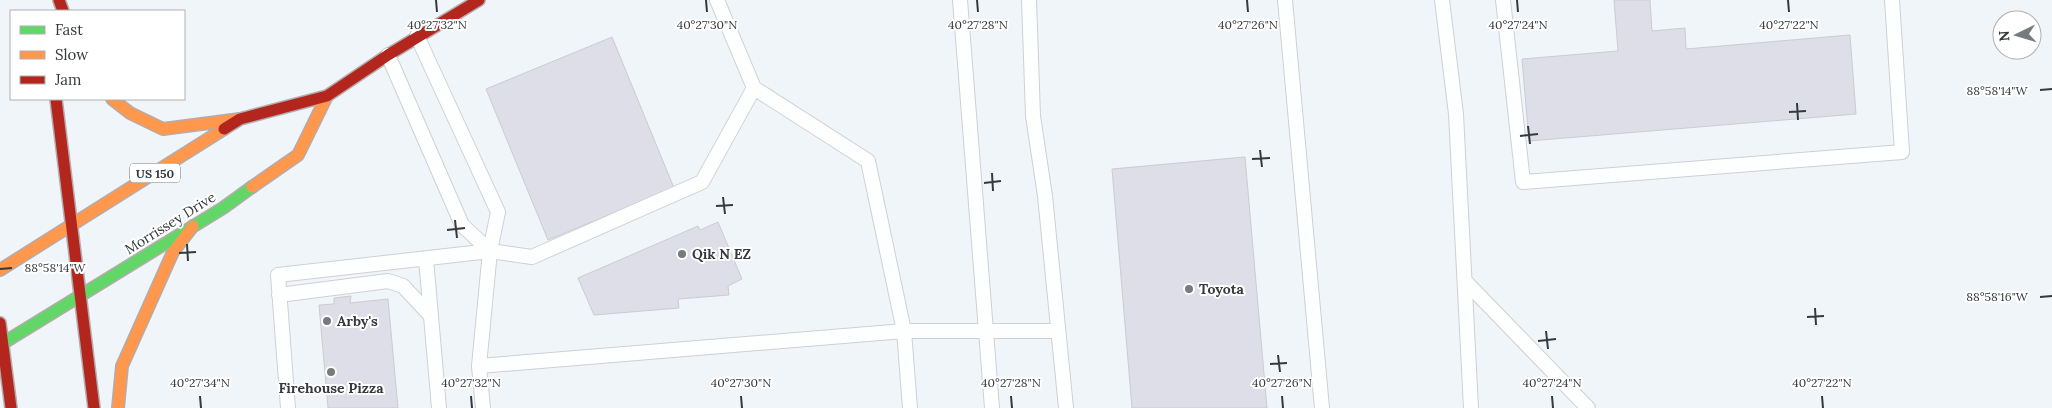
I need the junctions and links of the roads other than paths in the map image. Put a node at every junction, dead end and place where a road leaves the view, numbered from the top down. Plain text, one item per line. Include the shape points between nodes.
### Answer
1 (479, 0) edge
2 (717, 0) edge
3 (960, 0) edge
4 (1029, 0) edge
5 (1285, 0) edge
6 (1442, 0) edge
7 (1503, 0) edge
8 (1892, 0) edge
9 (417, 36) junction
10 (388, 55) junction
11 (754, 88) junction
12 (327, 96) junction
13 (56, 100) edge
14 (113, 100) edge
15 (240, 119) junction
16 (71, 225) junction
17 (193, 226) junction
18 (490, 251) junction
19 (426, 259) junction
20 (0, 270) edge
21 (1465, 280) junction
22 (279, 295) junction
23 (79, 297) junction
24 (431, 316) junction
25 (0, 323) edge
26 (986, 331) junction
27 (1058, 331) junction
28 (904, 332) junction
29 (1, 344) edge
30 (479, 366) junction
31 (11, 408) edge
32 (94, 408) edge
33 (118, 408) edge
34 (288, 408) edge
35 (438, 408) edge
36 (483, 408) edge
37 (910, 408) edge
38 (992, 408) edge
39 (1066, 408) edge
40 (1322, 408) edge
41 (1471, 408) edge
42 (1588, 408) edge

1 - 9 main road, Morrissey Drive / US 150
2 - 11 lane
3 - 26 lane
4 - 27 lane via 1033,116 1045,196
5 - 40 lane
6 - 21 lane via 1456,114
7 - 8 lane via 1523,182 1902,152
9 - 10 main road, Morrissey Drive / US 150
9 - 18 lane via 498,212
10 - 12 main road, Morrissey Drive / US 150
10 - 18 lane via 462,225
11 - 18 lane via 702,182 532,257
11 - 28 lane via 868,161
12 - 15 main road, Morrissey Drive / US 150
12 - 17 main road, Morrissey Drive / US 150 via 298,155
13 - 16 main road
14 - 15 main road via 130,113 163,129
15 - 16 main road, Morrissey Drive / US 150
16 - 20 main road, Morrissey Drive / US 150
16 - 23 main road
17 - 23 main road, Morrissey Drive / US 150
17 - 33 main road via 173,252 122,366
18 - 19 lane
18 - 30 lane
19 - 22 lane via 278,276
19 - 24 lane
21 - 41 lane
21 - 42 lane
22 - 24 lane via 388,281 404,286
22 - 34 lane
23 - 29 main road, Morrissey Drive / US 150
23 - 32 main road
24 - 35 lane
25 - 29 main road
26 - 27 lane
26 - 28 lane
26 - 38 lane
27 - 39 lane
28 - 30 lane
28 - 37 lane
29 - 31 main road
30 - 36 lane

